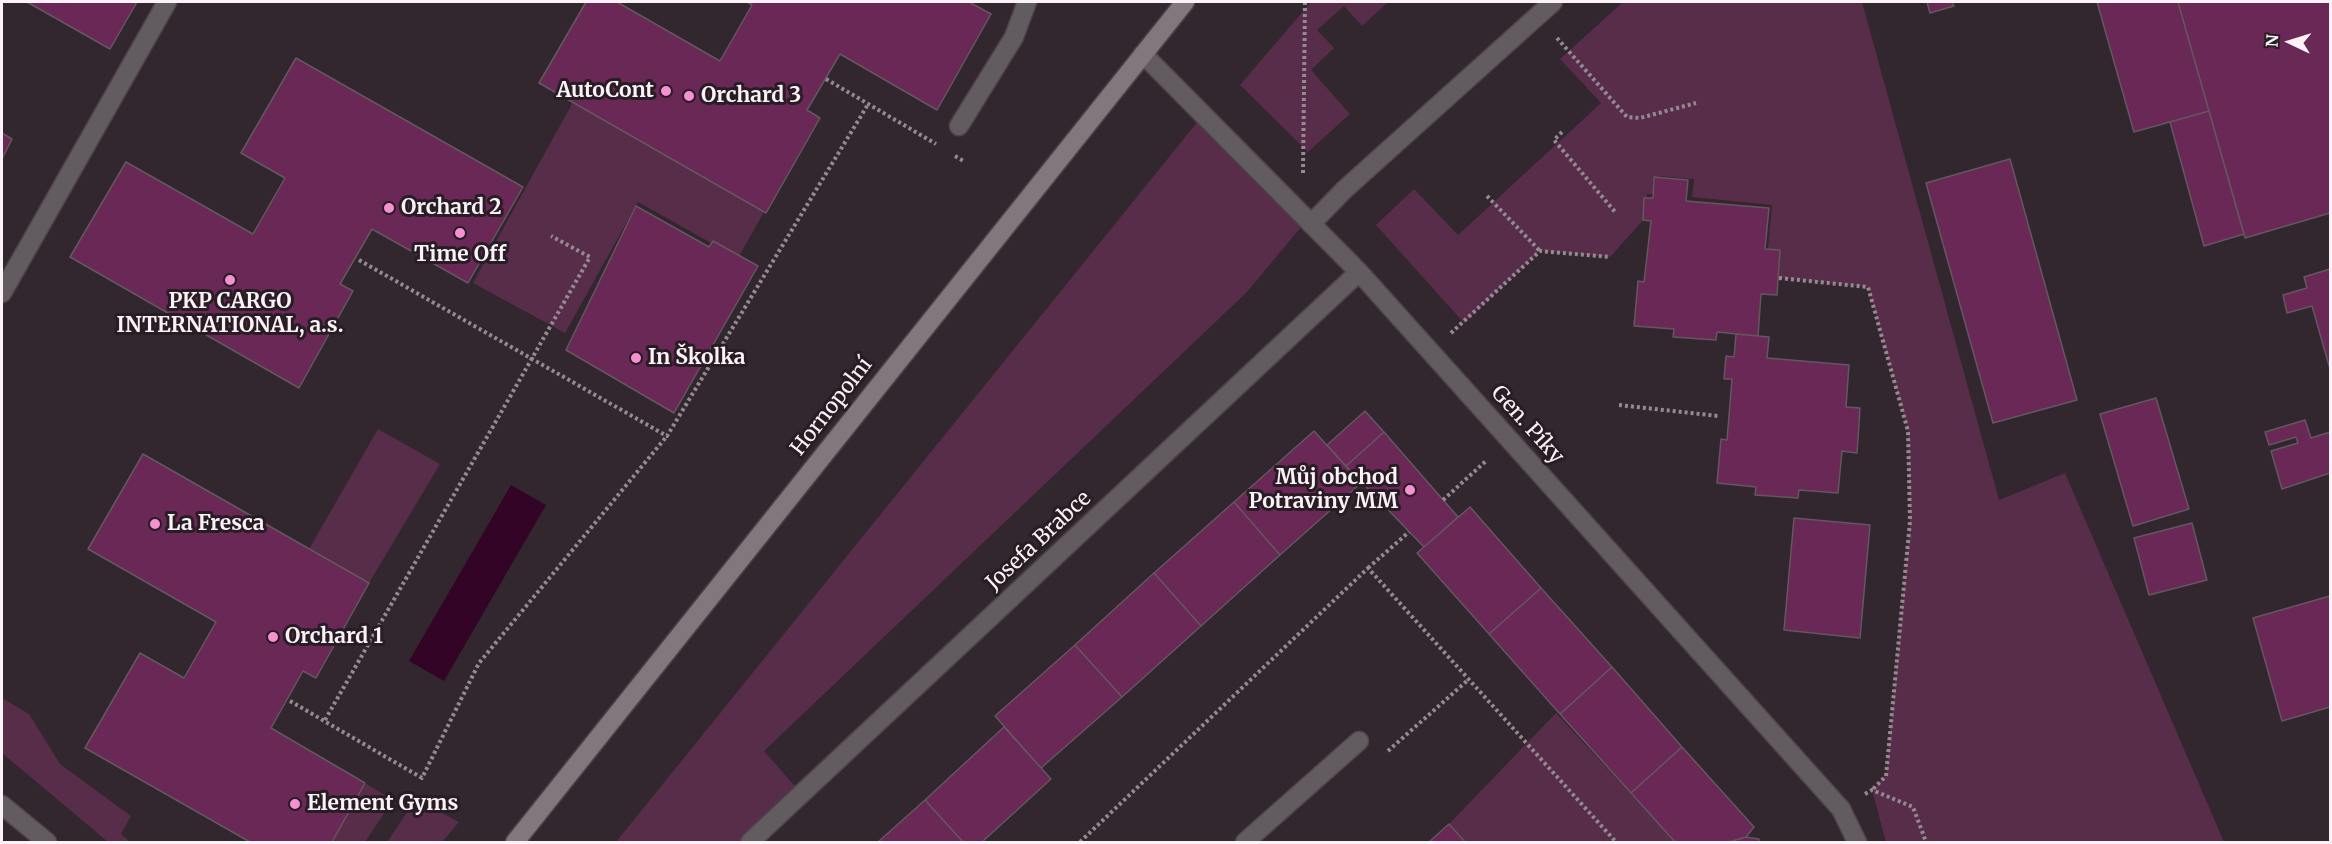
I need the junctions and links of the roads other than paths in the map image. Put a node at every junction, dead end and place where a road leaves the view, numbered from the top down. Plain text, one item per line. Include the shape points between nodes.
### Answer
1 (167, 2) edge
2 (1027, 2) edge
3 (1185, 2) edge
4 (1553, 2) edge
5 (1143, 54) junction
6 (959, 126) dead end
7 (1311, 224) junction
8 (1359, 272) junction
9 (2, 294) edge
10 (1359, 741) dead end
11 (2, 806) edge
12 (47, 843) edge
13 (515, 843) edge
14 (750, 843) edge
15 (1245, 843) edge
16 (1857, 843) edge

1 - 9 street
2 - 6 street via 1014,37
3 - 5 street, Hornopolní
4 - 7 street
5 - 7 street, Gen. Píky
5 - 13 street, Hornopolní
7 - 8 street, Gen. Píky
8 - 14 street, Josefa Brabce
8 - 16 street, Gen. Píky via 1842,809
10 - 15 street
11 - 12 street

